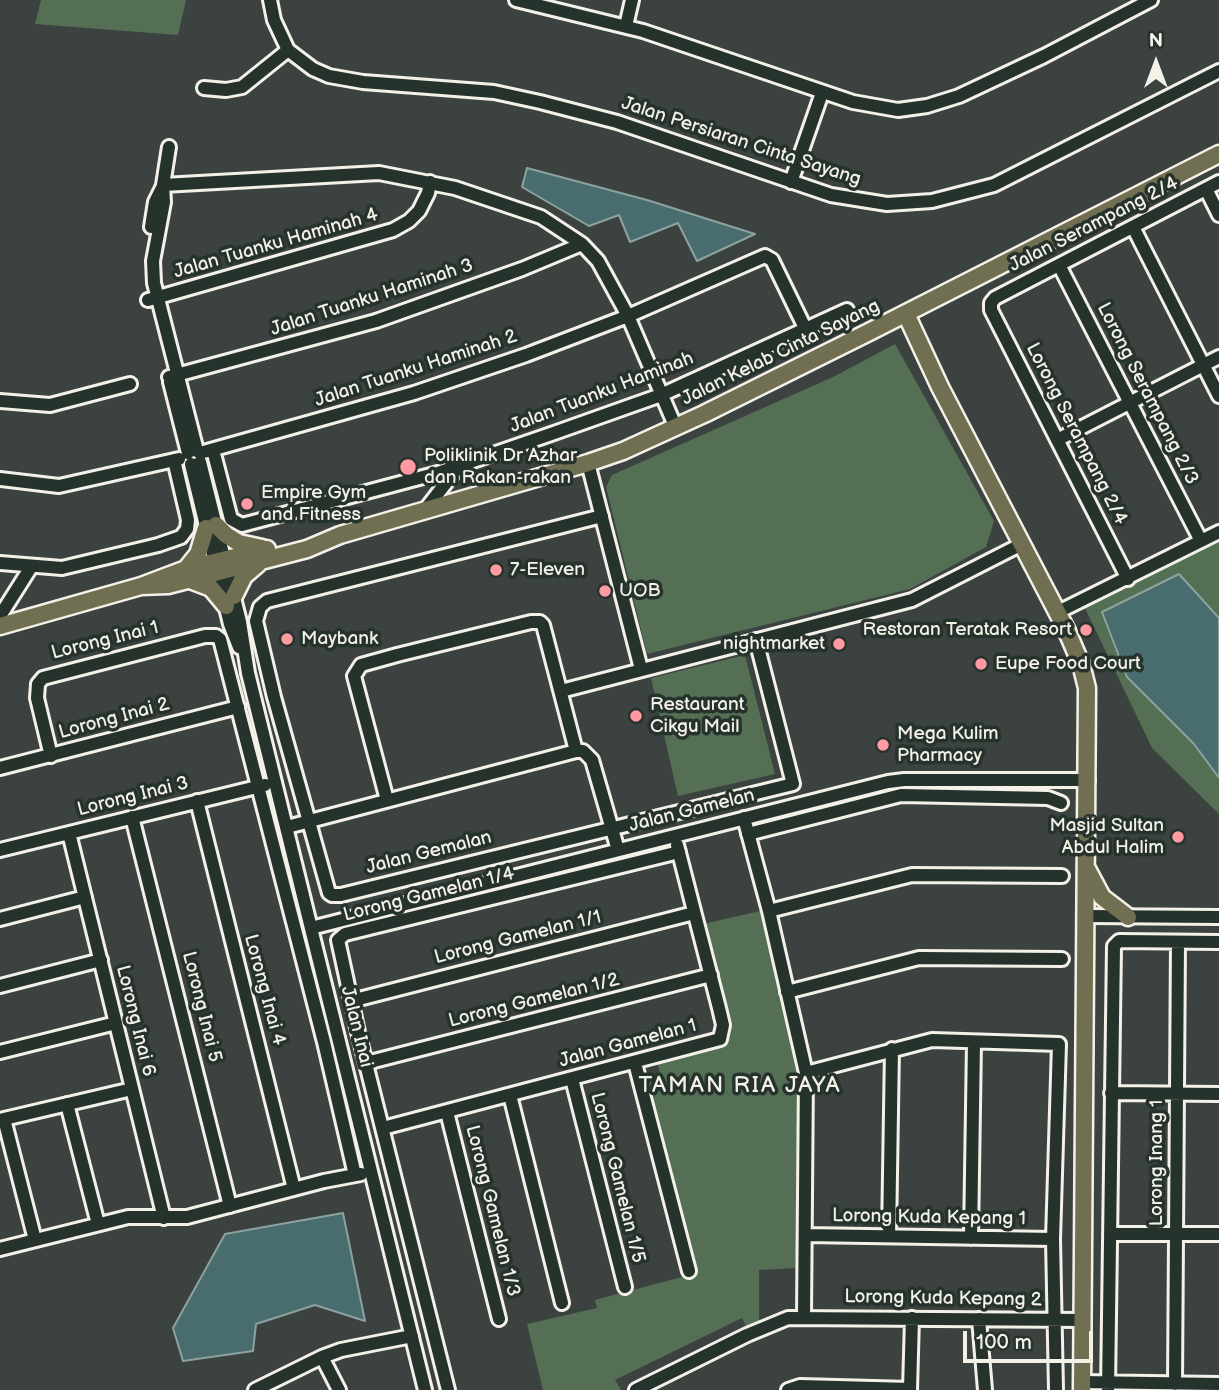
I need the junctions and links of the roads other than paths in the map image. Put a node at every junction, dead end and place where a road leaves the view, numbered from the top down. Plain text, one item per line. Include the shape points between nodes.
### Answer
1 (270, 0) edge
2 (632, 0) edge
3 (1151, 0) edge
4 (521, 1) edge
5 (626, 26) junction
6 (288, 50) junction
7 (1219, 71) edge
8 (204, 88) dead end
9 (822, 93) junction
10 (169, 147) dead end
11 (1219, 154) edge
12 (429, 182) junction
13 (791, 182) junction
14 (1219, 182) edge
15 (163, 185) junction
16 (1206, 189) junction
17 (1219, 215) edge
18 (1133, 227) junction
19 (582, 244) junction
20 (1059, 265) junction
21 (947, 292) junction
22 (153, 299) junction
23 (990, 306) joint
24 (847, 310) dead end
25 (906, 314) junction
26 (628, 316) junction
27 (806, 330) junction
28 (869, 332) junction
29 (919, 344) junction
30 (1219, 357) edge
31 (1203, 365) junction
32 (173, 376) junction
33 (131, 384) dead end
34 (661, 395) junction
35 (1219, 396) edge
36 (0, 401) edge
37 (1130, 403) junction
38 (676, 428) junction
39 (1057, 440) junction
40 (194, 456) junction
41 (588, 463) junction
42 (458, 466) junction
43 (0, 479) edge
44 (425, 510) junction
45 (602, 516) junction
46 (211, 526) junction
47 (1219, 532) edge
48 (1201, 541) junction
49 (1022, 544) junction
50 (269, 554) junction
51 (0, 563) edge
52 (221, 566) junction
53 (31, 567) junction
54 (188, 575) junction
55 (1128, 579) junction
56 (230, 601) junction
57 (1058, 612) junction
58 (0, 616) edge
59 (0, 625) edge
60 (756, 640) junction
61 (641, 669) junction
62 (561, 691) junction
63 (238, 707) junction
64 (576, 751) junction
65 (51, 756) junction
66 (0, 768) edge
67 (1088, 780) junction
68 (275, 782) junction
69 (259, 786) junction
70 (387, 800) junction
71 (198, 801) junction
72 (1061, 803) dead end
73 (132, 817) junction
74 (744, 818) junction
75 (308, 820) junction
76 (286, 827) junction
77 (612, 828) junction
78 (69, 833) junction
79 (748, 834) junction
80 (674, 836) junction
81 (0, 850) edge
82 (618, 850) junction
83 (679, 852) junction
84 (1086, 866) junction
85 (1062, 876) dead end
86 (85, 897) junction
87 (769, 911) junction
88 (694, 913) junction
89 (1085, 916) junction
90 (1128, 917) junction
91 (1219, 917) edge
92 (0, 919) edge
93 (311, 928) junction
94 (1178, 942) junction
95 (1219, 942) edge
96 (1062, 959) dead end
97 (101, 960) junction
98 (711, 975) junction
99 (0, 986) edge
100 (787, 992) junction
101 (351, 1001) junction
102 (116, 1023) junction
103 (974, 1042) junction
104 (892, 1049) junction
105 (0, 1052) edge
106 (366, 1063) junction
107 (635, 1063) junction
108 (806, 1073) junction
109 (572, 1079) junction
110 (132, 1089) junction
111 (1111, 1093) junction
112 (1177, 1094) junction
113 (1219, 1094) edge
114 (510, 1095) junction
115 (67, 1104) junction
116 (447, 1112) junction
117 (2, 1120) edge
118 (383, 1128) junction
119 (372, 1172) junction
120 (355, 1175) junction
121 (294, 1189) junction
122 (230, 1206) junction
123 (164, 1218) junction
124 (98, 1224) junction
125 (1110, 1234) junction
126 (1176, 1234) junction
127 (1219, 1234) edge
128 (805, 1235) junction
129 (890, 1237) junction
130 (971, 1238) junction
131 (1053, 1239) junction
132 (36, 1240) junction
133 (0, 1249) edge
134 (689, 1271) dead end
135 (625, 1287) dead end
136 (562, 1303) dead end
137 (804, 1317) junction
138 (912, 1318) junction
139 (499, 1319) dead end
140 (979, 1319) junction
141 (1053, 1320) junction
142 (1082, 1320) junction
143 (412, 1336) junction
144 (322, 1357) junction
145 (1175, 1384) junction
146 (1219, 1384) edge
147 (1082, 1386) edge
148 (1108, 1387) edge
149 (262, 1389) edge
150 (339, 1390) edge
151 (425, 1390) edge
152 (448, 1390) edge
153 (636, 1390) edge
154 (788, 1390) edge
155 (910, 1390) edge
156 (985, 1390) edge
157 (1056, 1390) edge

1 - 6 street, Jalan Persiaran Cinta Sayang
2 - 5 street
3 - 9 street via 947,101 888,109
4 - 5 street
5 - 9 street
6 - 8 street via 242,87
6 - 13 street, Jalan Persiaran Cinta Sayang via 329,76 494,92 540,102 617,122
7 - 13 street, Jalan Persiaran Cinta Sayang via 1029,168 967,193 920,203 887,204 837,197
9 - 13 street
10 - 15 street
11 - 21 main road, Jalan Kelab Cinta Sayang
12 - 15 street via 363,173
12 - 19 street via 528,211
12 - 22 street, Jalan Tuanku Haminah 4 via 419,211 393,230
14 - 16 street, Jalan Serampang 2/4
15 - 22 street via 155,202 145,266
16 - 17 street
16 - 18 street, Jalan Serampang 2/4
18 - 20 street, Jalan Serampang 2/4
18 - 31 street
19 - 26 street via 598,261
19 - 32 street, Jalan Tuanku Haminah 3 via 376,320
20 - 23 street, Jalan Serampang 2/4 via 995,298
20 - 37 street, Lorong Serampang 2/3
21 - 25 main road, Jalan Kelab Cinta Sayang
21 - 29 main road via 924,313
22 - 32 street
23 - 39 street, Lorong Serampang 2/4
24 - 27 street, Jalan Tuanku Haminah
25 - 28 main road, Jalan Kelab Cinta Sayang
25 - 29 main road
26 - 27 street, Jalan Tuanku Haminah 2 via 767,256
26 - 34 street
26 - 40 street, Jalan Tuanku Haminah 2 via 414,393
27 - 34 street, Jalan Tuanku Haminah
28 - 29 main road via 899,329
28 - 38 main road, Jalan Kelab Cinta Sayang
29 - 49 main road
30 - 31 street
31 - 35 street
31 - 37 street
32 - 40 street
33 - 36 street via 50,405
34 - 38 street
34 - 42 street, Jalan Tuanku Haminah
37 - 39 street
37 - 48 street, Lorong Serampang 2/3
38 - 41 main road, Jalan Kelab Cinta Sayang
39 - 55 street, Lorong Serampang 2/4
40 - 42 street, Jalan Tuanku Haminah via 232,519 242,525
40 - 43 street, Jalan Tuanku Haminah 2 via 59,486
40 - 46 street, Jalan Inai
40 - 53 street via 187,529 181,537 75,566
41 - 44 main road, Jalan Kelab Cinta Sayang
41 - 45 street
42 - 44 street
44 - 50 main road, Jalan Kelab Cinta Sayang via 307,549
45 - 61 street
45 - 75 street via 263,604 256,621
46 - 50 main road
46 - 52 street, Jalan Inai
46 - 54 main road
47 - 48 street
48 - 55 street
49 - 57 main road
49 - 60 street via 921,597
50 - 52 main road, Jalan Kelab Cinta Sayang
50 - 56 main road via 239,582
51 - 53 street
52 - 54 main road, Jalan Kelab Cinta Sayang
52 - 56 street, Jalan Inai
53 - 58 street
54 - 56 main road
54 - 59 main road, Jalan Kelab Cinta Sayang
55 - 57 street
56 - 68 street, Jalan Inai
57 - 67 main road via 1087,688
60 - 61 street
60 - 77 street via 793,784
61 - 62 street
62 - 64 street
62 - 70 street via 543,625 536,621 360,665 355,680
63 - 65 street, Lorong Inai 2
63 - 65 street, Lorong Inai 1 via 216,636 43,678 37,698
63 - 69 street
64 - 70 street
64 - 77 street via 587,753 592,760
65 - 66 street, Lorong Inai 2
67 - 74 street, Jalan Gamelan via 904,780
67 - 84 main road
68 - 69 street, Lorong Inai 3
68 - 76 street, Jalan Inai
69 - 71 street, Lorong Inai 3
69 - 120 street
70 - 75 street
71 - 73 street, Lorong Inai 3
71 - 121 street, Lorong Inai 4
72 - 79 street via 1048,798 901,795
73 - 78 street, Lorong Inai 3
73 - 122 street, Lorong Inai 5
74 - 79 street
74 - 80 street, Jalan Gamelan
75 - 76 street
75 - 77 street, Jalan Gemalan via 328,890 336,896
76 - 93 street, Jalan Inai
77 - 82 street
78 - 81 street, Lorong Inai 3
78 - 86 street, Lorong Inai 6
79 - 87 street
80 - 82 street, Jalan Gamelan
80 - 83 street, Jalan Gamelan 1
82 - 93 street, Jalan Gamelan
83 - 88 street, Jalan Gamelan 1
83 - 101 street, Lorong Gamelan 1/4 via 345,934 337,944
84 - 89 main road
84 - 90 main road via 1102,897
85 - 87 street via 912,875
86 - 92 street
86 - 97 street, Lorong Inai 6
87 - 100 street
88 - 98 street, Jalan Gamelan 1
88 - 101 street, Lorong Gamelan 1/1
89 - 90 street
89 - 142 main road
90 - 91 street
93 - 119 street, Jalan Inai
94 - 95 street
94 - 111 street via 1119,941 1114,946
94 - 112 street, Lorong Inang 1
96 - 100 street via 910,959
97 - 99 street
97 - 102 street, Lorong Inai 6
98 - 106 street, Lorong Gamelan 1/2
98 - 107 street, Jalan Gamelan 1 via 723,1025 720,1039
100 - 108 street
101 - 106 street, Lorong Gamelan 1/4
102 - 105 street
102 - 110 street, Lorong Inai 6
103 - 104 street via 932,1040
103 - 130 street
103 - 131 street via 1059,1044
104 - 108 street
104 - 129 street
106 - 118 street, Lorong Gamelan 1/4
107 - 109 street, Jalan Gamelan 1
107 - 134 street
108 - 128 street
109 - 114 street, Jalan Gamelan 1
109 - 135 street, Lorong Gamelan 1/5
110 - 115 street
110 - 123 street, Lorong Inai 6
111 - 112 street
111 - 125 street
112 - 113 street
112 - 126 street, Lorong Inang 1
114 - 116 street, Jalan Gamelan 1
114 - 136 street
115 - 117 street
115 - 124 street
116 - 118 street, Jalan Gamelan 1
116 - 139 street, Lorong Gamelan 1/3
117 - 132 street
118 - 152 street, Lorong Gamelan 1/4
119 - 120 street
119 - 143 street, Jalan Inai
120 - 121 street
121 - 122 street
122 - 123 street
123 - 124 street via 128,1217
124 - 132 street
125 - 126 street
125 - 148 street
126 - 127 street
126 - 145 street, Lorong Inang 1
128 - 129 street, Lorong Kuda Kepang 1
128 - 137 street
129 - 130 street, Lorong Kuda Kepang 1
130 - 131 street, Lorong Kuda Kepang 1
131 - 141 street
132 - 133 street
137 - 138 street, Lorong Kuda Kepang 2
137 - 153 street, Lorong Kuda Kepang 2 via 778,1320
138 - 140 street, Lorong Kuda Kepang 2
138 - 155 street
140 - 141 street, Lorong Kuda Kepang 2
140 - 156 street
141 - 142 street, Lorong Kuda Kepang 2
141 - 157 street
142 - 147 main road
143 - 144 street
143 - 151 street, Jalan Inai
144 - 149 street
144 - 150 street
145 - 146 street
145 - 148 street
147 - 148 street
154 - 155 street via 800,1386

